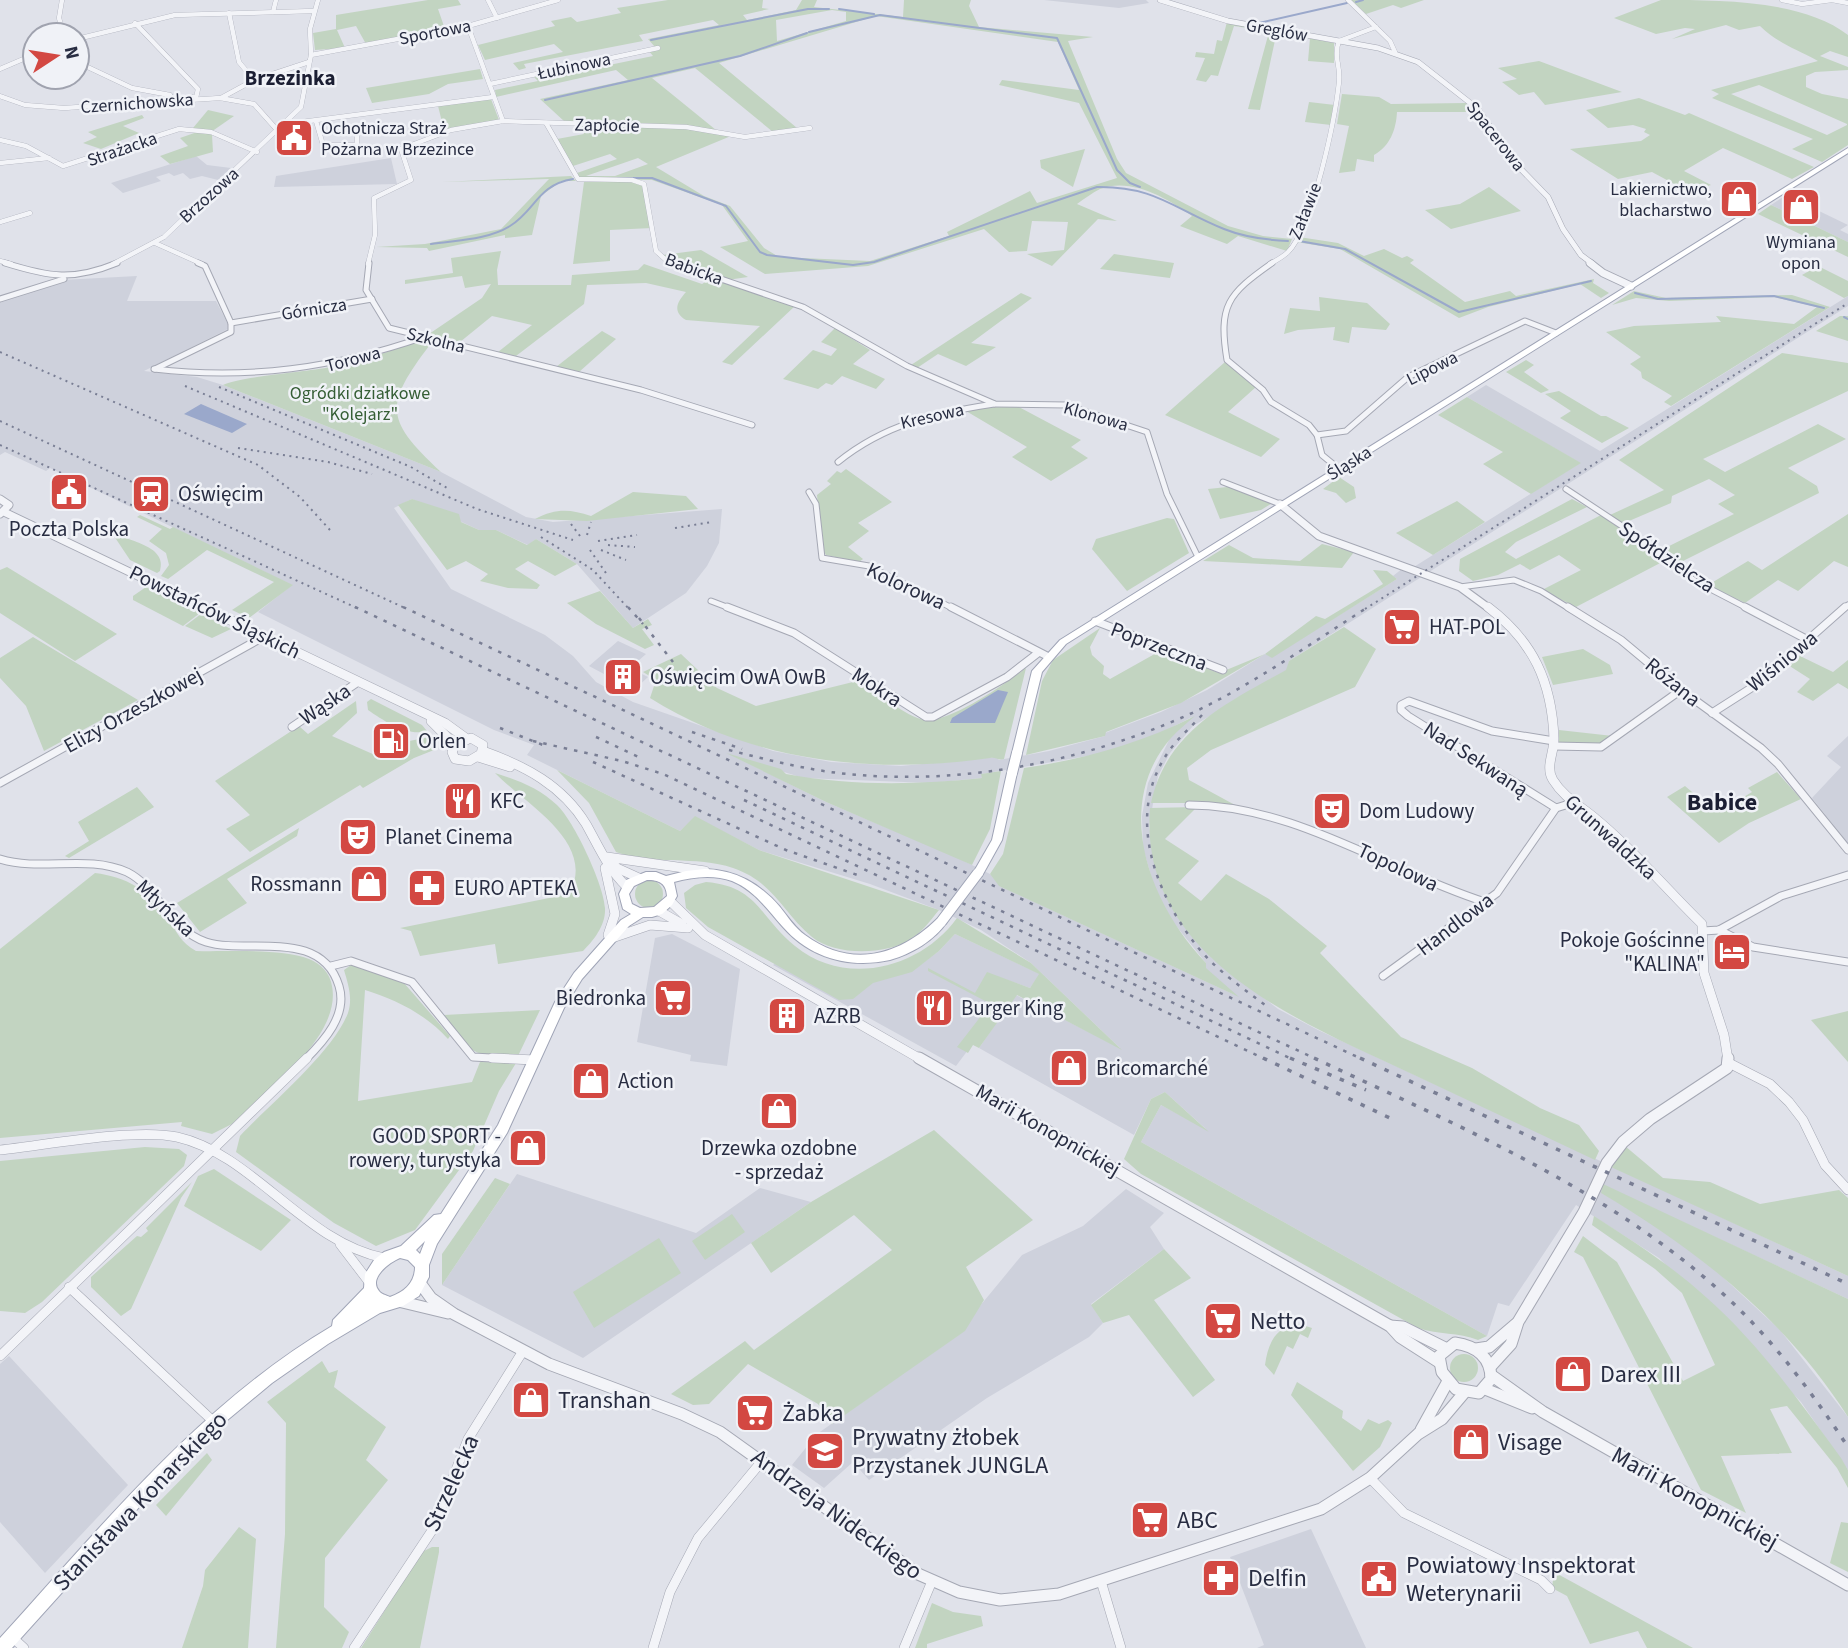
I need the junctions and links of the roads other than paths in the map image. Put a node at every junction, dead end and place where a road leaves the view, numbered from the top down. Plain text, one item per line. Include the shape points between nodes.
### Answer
1 (62, 0) edge
2 (276, 0) edge
3 (318, 0) edge
4 (488, 0) edge
5 (558, 0) edge
6 (1160, 0) edge
7 (1348, 0) edge
8 (1782, 0) edge
9 (1832, 0) edge
10 (1848, 3) edge
11 (314, 11) junction
12 (273, 12) junction
13 (229, 13) junction
14 (497, 18) junction
15 (60, 21) edge
16 (135, 23) junction
17 (468, 26) junction
18 (1376, 27) junction
19 (91, 35) edge
20 (1339, 41) junction
21 (658, 48) dead end
22 (1395, 52) junction
23 (311, 55) junction
24 (21, 60) edge
25 (309, 62) junction
26 (0, 69) edge
27 (91, 69) edge
28 (254, 80) junction
29 (490, 84) junction
30 (170, 95) junction
31 (0, 96) edge
32 (493, 97) junction
33 (196, 98) junction
34 (220, 98) junction
35 (163, 101) junction
36 (269, 118) junction
37 (317, 121) junction
38 (503, 121) junction
39 (288, 122) junction
40 (546, 123) junction
41 (810, 128) dead end
42 (278, 131) junction
43 (357, 132) dead end
44 (0, 140) edge
45 (263, 146) junction
46 (246, 148) junction
47 (1848, 150) edge
48 (257, 152) junction
49 (49, 158) junction
50 (0, 163) edge
51 (30, 213) dead end
52 (0, 222) edge
53 (155, 243) junction
54 (0, 261) edge
55 (71, 276) junction
56 (1632, 286) junction
57 (0, 299) edge
58 (372, 299) junction
59 (257, 320) junction
60 (231, 323) junction
61 (231, 332) junction
62 (1556, 333) junction
63 (425, 337) junction
64 (878, 350) joint
65 (154, 369) joint
66 (995, 404) junction
67 (752, 425) dead end
68 (1317, 435) junction
69 (838, 462) dead end
70 (1339, 469) junction
71 (1223, 482) dead end
72 (1566, 489) dead end
73 (808, 492) dead end
74 (0, 499) edge
75 (1280, 504) junction
76 (2, 513) edge
77 (1198, 556) junction
78 (1460, 587) junction
79 (711, 601) dead end
80 (1848, 605) edge
81 (1095, 621) junction
82 (265, 636) junction
83 (1808, 640) junction
84 (1043, 654) junction
85 (1223, 670) dead end
86 (358, 682) junction
87 (1681, 690) junction
88 (1712, 713) junction
89 (424, 716) junction
90 (292, 727) dead end
91 (467, 739) junction
92 (1554, 743) junction
93 (455, 745) junction
94 (481, 754) junction
95 (0, 783) edge
96 (1572, 803) junction
97 (1189, 805) dead end
98 (1556, 808) junction
99 (1848, 850) edge
100 (0, 859) edge
101 (606, 861) junction
102 (707, 871) junction
103 (727, 875) junction
104 (1848, 875) edge
105 (639, 878) junction
106 (666, 880) junction
107 (627, 887) junction
108 (671, 896) junction
109 (1485, 902) junction
110 (627, 906) junction
111 (659, 911) junction
112 (641, 913) junction
113 (688, 928) junction
114 (1719, 930) junction
115 (1703, 931) junction
116 (705, 935) junction
117 (611, 937) junction
118 (1848, 962) edge
119 (331, 966) junction
120 (1383, 976) dead end
121 (536, 1060) junction
122 (1729, 1063) junction
123 (0, 1150) edge
124 (212, 1150) junction
125 (1848, 1190) edge
126 (451, 1207) junction
127 (337, 1241) junction
128 (404, 1252) junction
129 (384, 1258) junction
130 (422, 1265) junction
131 (420, 1283) junction
132 (69, 1287) junction
133 (370, 1287) junction
134 (392, 1302) junction
135 (454, 1314) junction
136 (1518, 1322) junction
137 (1390, 1326) junction
138 (323, 1339) junction
139 (1444, 1348) junction
140 (1476, 1349) junction
141 (523, 1351) junction
142 (0, 1356) edge
143 (1439, 1362) junction
144 (1491, 1371) junction
145 (1447, 1382) junction
146 (1485, 1389) junction
147 (1464, 1393) junction
148 (1543, 1412) junction
149 (214, 1422) junction
150 (1418, 1434) junction
151 (762, 1460) junction
152 (1370, 1478) junction
153 (932, 1581) junction
154 (1101, 1581) junction
155 (1848, 1585) edge
156 (1550, 1589) dead end
157 (6, 1642) edge
158 (24, 1648) edge
159 (354, 1648) edge
160 (653, 1648) edge
161 (905, 1648) edge
162 (1121, 1648) edge

1 - 15 street
2 - 12 street
3 - 11 street, Brzozowa
4 - 14 street
5 - 14 street, Sportowa
6 - 20 street, Greglów via 1228,21
7 - 18 street, Spacerowa
8 - 9 street via 1802,4
9 - 10 street
11 - 12 street
11 - 23 street, Brzozowa
12 - 13 street
13 - 16 street via 175,15
13 - 28 street via 239,62
14 - 17 street, Sportowa
16 - 19 street
16 - 33 street via 198,89
17 - 23 street, Sportowa
17 - 29 street
18 - 20 street
18 - 22 street, Spacerowa
20 - 22 street, Greglów
20 - 68 street, Załawie via 1334,54 1340,74 1335,122 1311,204 1289,251 1230,298 1222,328 1227,360 1271,402
21 - 29 street, Łubinowa
22 - 56 street, Spacerowa via 1426,67 1474,104 1513,161 1548,197 1581,255 1603,273
23 - 25 street, Brzozowa
24 - 26 street
25 - 28 street
25 - 39 street, Brzozowa via 301,107
27 - 30 street via 132,88
28 - 34 street
29 - 32 street
30 - 33 street
30 - 35 street
31 - 35 street, Czernichowska via 25,105 64,108
32 - 37 street, Czernichowska
32 - 38 street
33 - 34 street, Czernichowska
33 - 35 street, Czernichowska
34 - 36 street, Czernichowska via 254,104
36 - 39 street, Czernichowska
36 - 42 street, Czernichowska
37 - 39 street, Czernichowska
37 - 43 street via 323,145 357,145
38 - 40 street, Zapłocie
38 - 58 street, Szkolna via 451,130 399,151 411,180 374,198 375,235 365,281
39 - 42 street, Brzozowa
40 - 41 street, Zapłocie via 687,127 745,137
40 - 64 street, Babicka via 578,179 642,183 661,257 803,307
42 - 45 street, Brzozowa
44 - 49 street, Strażacka via 38,149
45 - 46 street, Strażacka
45 - 48 street, Brzozowa
46 - 48 street, Strażacka
46 - 49 street, Strażacka via 207,132 185,129 77,164 63,166
47 - 56 main road, Śląska
48 - 53 street, Brzozowa
49 - 50 street
51 - 52 street
53 - 55 street, Brzozowa via 89,273
53 - 60 street via 205,266
54 - 55 street, Brzozowa
55 - 57 street
56 - 62 main road, Śląska
58 - 59 street, Górnicza
58 - 63 street, Szkolna via 390,328
59 - 60 street, Górnicza
59 - 61 street, Górnicza
60 - 61 street
61 - 65 street, Górnicza
62 - 68 street, Lipowa via 1525,321 1408,377 1346,431
62 - 70 main road, Śląska
63 - 65 street, Torowa via 362,359 279,375
63 - 67 street, Szkolna via 641,390
64 - 66 street, Klonowa
66 - 69 street, Kresowa via 896,424
66 - 77 street, Klonowa via 1066,405 1147,432 1167,495
68 - 70 street, Załawie via 1322,455
70 - 75 main road, Śląska
71 - 75 street
72 - 83 street, Spółdzielcza via 1695,581
73 - 84 street, Kolorowa via 816,504 822,558 869,566
74 - 76 street via 9,503
75 - 77 main road, Śląska
75 - 78 street, Grunwaldzka via 1332,543
76 - 82 street, Powstańców Śląskich
77 - 81 main road, Śląska
78 - 87 street, Różana via 1514,580 1541,591 1621,640
78 - 92 street, Grunwaldzka via 1500,615 1528,644 1548,690
79 - 84 street, Mokra via 794,633 926,717
80 - 83 street, Wiśniowa
81 - 84 main road, Śląska
81 - 85 street, Poprzeczna
82 - 86 street, Powstańców Śląskich
82 - 95 street, Elizy Orzeszkowej
83 - 88 street, Wiśniowa via 1759,684
84 - 103 main road, Śląska, bridge via 1031,686 997,840 978,873 924,940 878,958 845,958 812,946 759,891
86 - 89 street, Powstańców Śląskich
86 - 90 street, Wąska
87 - 88 street, Różana
87 - 92 street via 1601,747
88 - 99 street, Różana via 1778,764
89 - 91 street, Powstańców Śląskich
89 - 93 street, Powstańców Śląskich
91 - 93 street
91 - 94 street, Powstańców Śląskich via 482,742
92 - 96 street, Grunwaldzka via 1549,768 1552,779
92 - 98 street, Nad Sekwaną via 1492,731 1409,701 1401,705 1408,716
93 - 94 street, Powstańców Śląskich via 455,759 464,761
94 - 101 street via 538,776 561,791
96 - 98 street
96 - 115 street, Grunwaldzka via 1595,818 1697,916
97 - 109 street, Topolowa via 1220,806 1336,838 1440,888
98 - 109 street, Handlowa via 1505,886
100 - 119 street, Młyńska via 33,867 105,865 124,871 144,884 195,938 215,944 302,951
101 - 102 street
101 - 105 street
101 - 107 street
101 - 117 street via 615,914
102 - 103 main road
102 - 106 main road
103 - 108 main road via 688,880
104 - 114 street via 1781,896
105 - 106 main road via 653,875
105 - 107 main road
106 - 108 main road
107 - 110 main road
108 - 111 main road
108 - 116 street, Marii Konopnickiej
109 - 120 street, Handlowa
110 - 112 main road
110 - 117 main road
111 - 112 main road
111 - 113 street, Marii Konopnickiej
112 - 117 main road
113 - 116 street, Marii Konopnickiej
113 - 117 street via 652,922
114 - 115 street
114 - 118 street via 1753,947
115 - 122 street via 1704,975
116 - 137 street, Marii Konopnickiej
117 - 121 main road via 559,1005
119 - 121 street, Młyńska via 351,961 412,982 473,1057
119 - 124 street via 339,985 335,1023 321,1043
121 - 126 main road via 503,1129
122 - 125 street via 1770,1084 1789,1102 1825,1165
122 - 136 street via 1724,1073 1650,1119 1623,1142
123 - 124 street via 160,1135
124 - 127 street
124 - 132 street
126 - 128 main road
126 - 130 main road
127 - 129 street
127 - 133 street
128 - 129 main road
128 - 130 main road
129 - 133 main road, Stanisława Konarskiego via 373,1269
130 - 131 main road
131 - 134 main road, Stanisława Konarskiego via 407,1297
131 - 135 street, Andrzeja Nideckiego via 431,1298
132 - 142 street
132 - 149 street
133 - 134 main road via 379,1300
133 - 138 main road, Stanisława Konarskiego via 356,1309
134 - 135 street, Andrzeja Nideckiego
134 - 138 main road, Stanisława Konarskiego
135 - 141 street, Andrzeja Nideckiego
136 - 140 street via 1489,1347
136 - 144 street via 1511,1344
137 - 139 street, Marii Konopnickiej via 1403,1327
137 - 143 street, Marii Konopnickiej
138 - 149 main road, Stanisława Konarskiego
139 - 140 street via 1463,1343
139 - 143 street
140 - 144 street
141 - 151 street, Andrzeja Nideckiego via 701,1422
141 - 159 street, Strzelecka via 468,1439 433,1529
143 - 145 street
144 - 146 street
144 - 148 street, Marii Konopnickiej
145 - 147 street
145 - 150 street, Andrzeja Nideckiego
146 - 147 street
146 - 148 street, Marii Konopnickiej
147 - 150 street, Andrzeja Nideckiego via 1442,1419
148 - 155 street, Marii Konopnickiej
149 - 157 main road, Stanisława Konarskiego via 164,1469
150 - 152 street, Andrzeja Nideckiego
151 - 153 street, Andrzeja Nideckiego
151 - 160 street via 698,1538 670,1592
152 - 154 street, Andrzeja Nideckiego via 1310,1514
152 - 156 street via 1404,1513 1541,1580
153 - 154 street, Andrzeja Nideckiego via 972,1595 1019,1600
153 - 161 street
154 - 162 street
157 - 158 street

